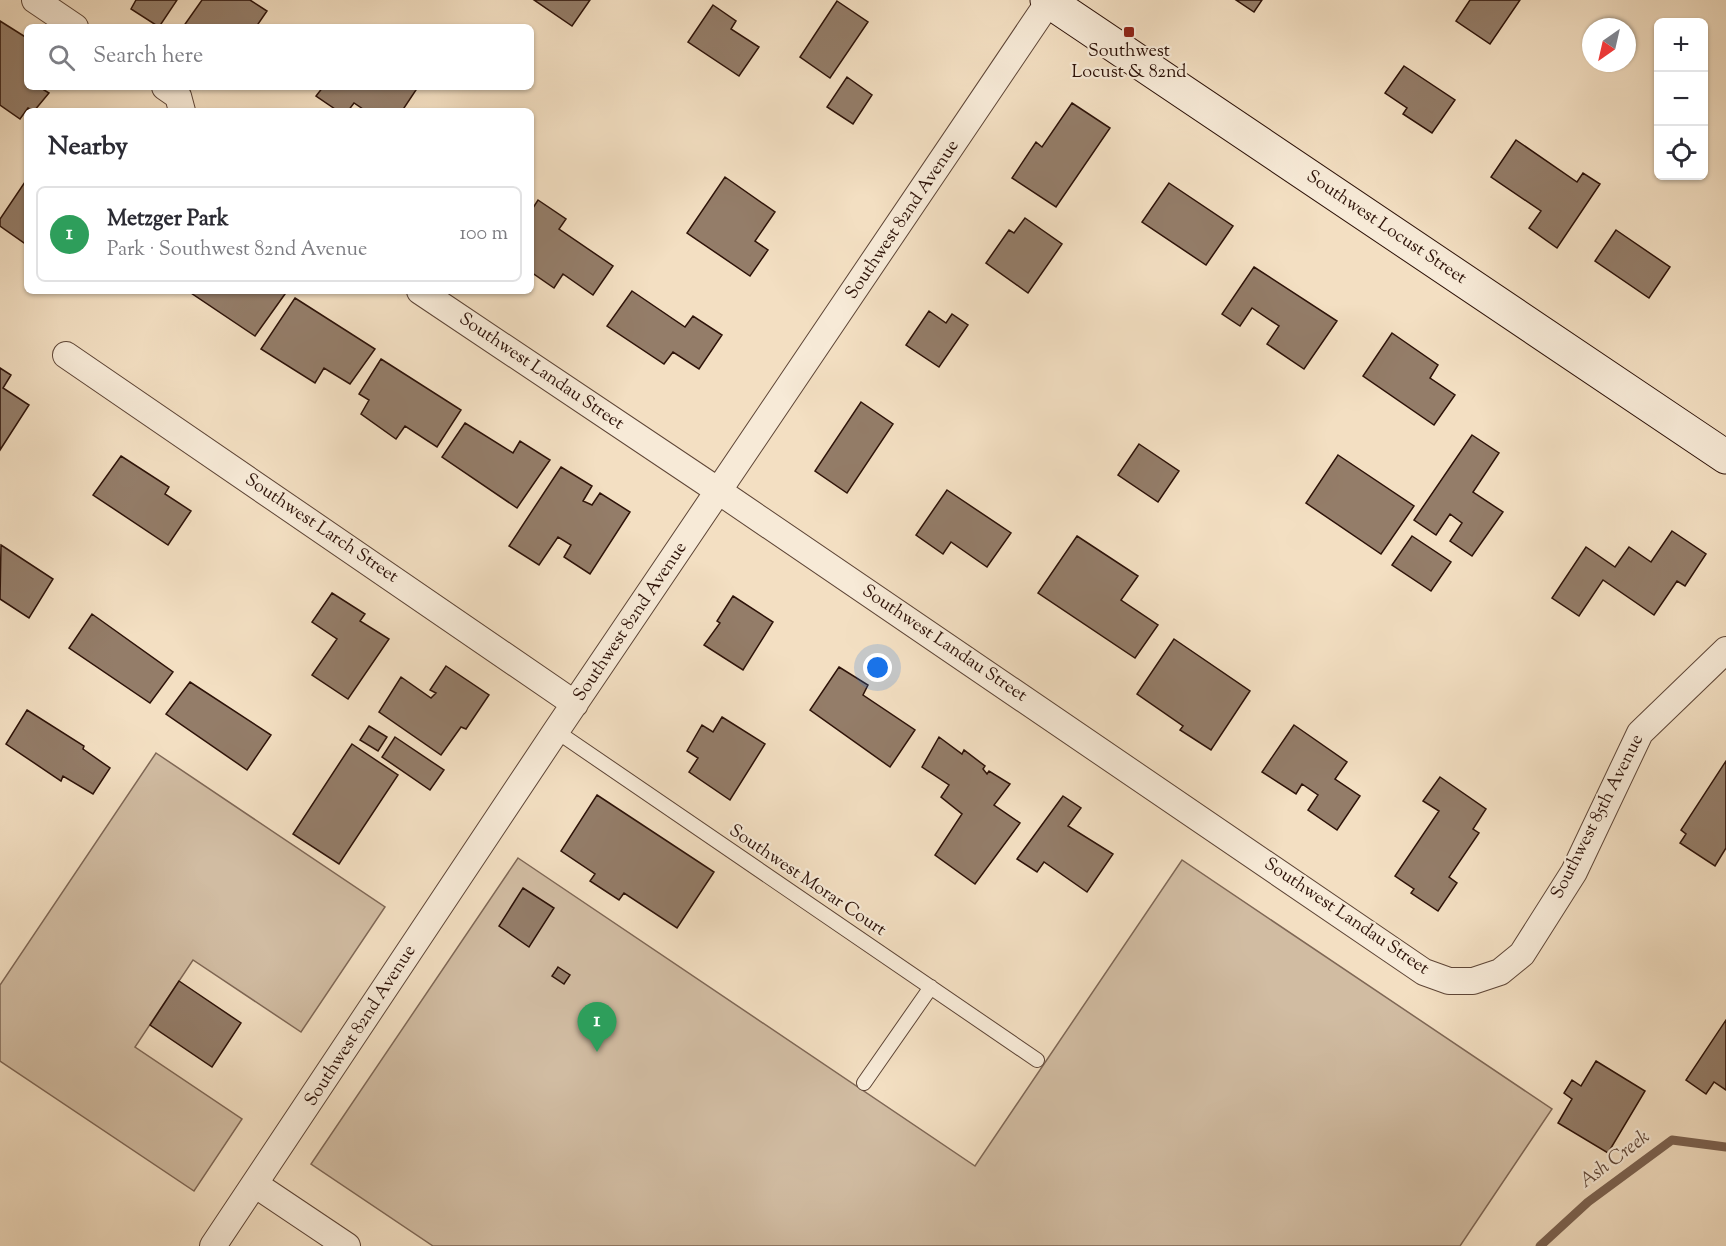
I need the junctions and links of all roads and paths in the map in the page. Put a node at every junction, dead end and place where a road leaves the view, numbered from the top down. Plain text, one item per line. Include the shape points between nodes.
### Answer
1 (35, 0) edge
2 (1049, 0) edge
3 (71, 24) edge
4 (169, 90) edge
5 (181, 108) edge
6 (424, 294) edge
7 (66, 355) dead end
8 (1726, 457) edge
9 (720, 492) junction
10 (1726, 650) edge
11 (575, 704) junction
12 (556, 731) junction
13 (1473, 981) joint
14 (931, 987) junction
15 (1037, 1060) dead end
16 (864, 1083) dead end
17 (256, 1185) junction
18 (213, 1246) edge
19 (347, 1246) edge

1 - 3 street
2 - 8 street, Southwest Locust Street
2 - 9 street, Southwest 82nd Avenue
4 - 5 street via 178,96
6 - 9 street, Southwest Landau Street
7 - 11 street, Southwest Larch Street
9 - 11 street, Southwest 82nd Avenue
9 - 13 street, Southwest Landau Street via 1424,972 1449,981
10 - 13 street, Southwest 85th Avenue via 1640,733 1574,872 1522,954 1500,972
11 - 12 street, Southwest 82nd Avenue
12 - 14 lane, Southwest Morar Court
12 - 17 street, Southwest 82nd Avenue
14 - 15 lane, Southwest Morar Court
14 - 16 lane
17 - 18 street, Southwest 82nd Avenue
17 - 19 street

